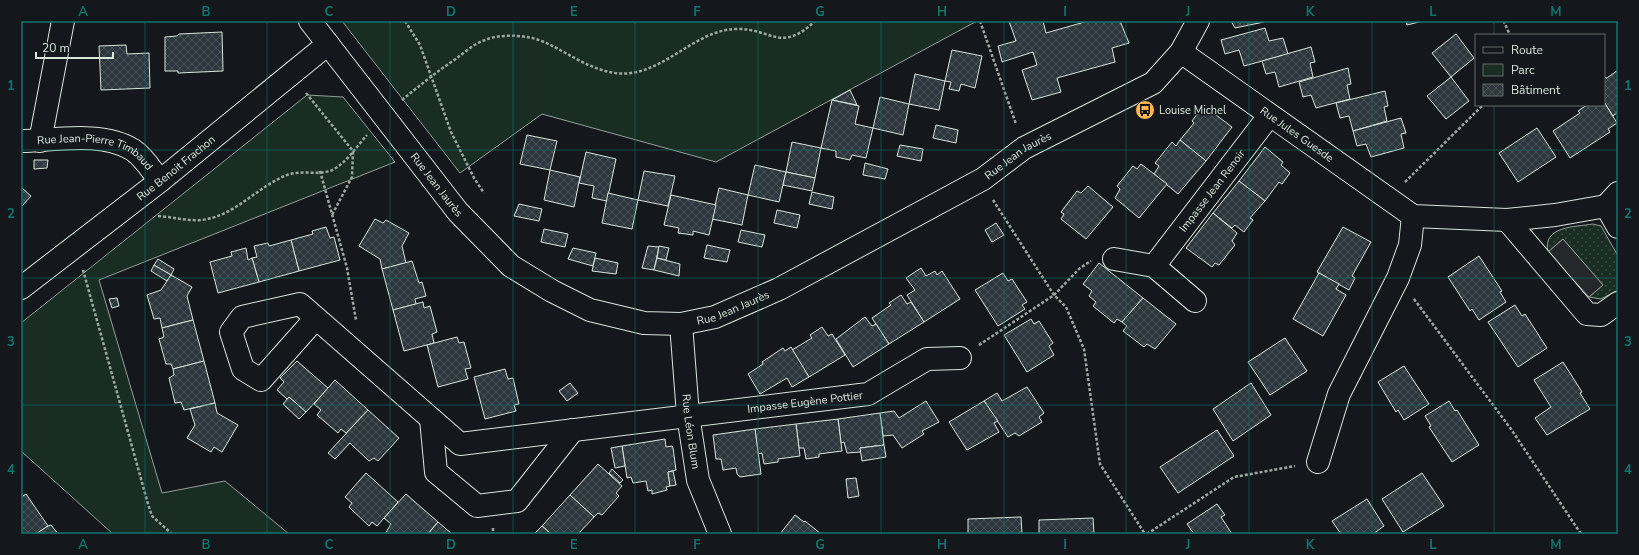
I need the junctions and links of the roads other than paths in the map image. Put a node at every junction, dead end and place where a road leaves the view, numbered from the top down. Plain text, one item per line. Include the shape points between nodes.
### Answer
1 (64, 21) edge
2 (310, 21) edge
3 (1198, 21) edge
4 (328, 44) junction
5 (1180, 52) junction
6 (1269, 116) junction
7 (31, 141) edge
8 (160, 180) junction
9 (1612, 199) edge
10 (1413, 216) junction
11 (1507, 220) junction
12 (1618, 227) edge
13 (1114, 259) road end
14 (1154, 266) junction
15 (21, 288) edge
16 (1195, 301) dead end
17 (1618, 303) edge
18 (316, 318) dead end
19 (681, 324) junction
20 (960, 358) road end
21 (688, 415) junction
22 (431, 419) junction
23 (573, 430) junction
24 (1318, 462) road end
25 (720, 534) edge

1 - 7 street
2 - 4 street, Rue Jean Jaurès
3 - 5 street, Rue Jean Jaurès
4 - 8 street, Rue Benoit Frachon
4 - 19 street, Rue Jean Jaurès via 458,212 511,266 590,310 644,323
5 - 6 street, Rue Jules Guesde
5 - 19 street, Rue Jean Jaurès via 1153,83 1024,148 983,179 779,289 715,317
6 - 10 street, Rue Jules Guesde
6 - 14 street, Impasse Jean Renoir
7 - 8 street, Rue Jean-Pierre Timbaud via 115,141 134,151
8 - 15 street, Rue Benoit Frachon
9 - 11 street via 1555,215
9 - 12 street
10 - 11 street
10 - 24 street via 1410,244 1398,278 1339,394
11 - 17 street via 1587,314 1601,316
13 - 14 street
14 - 16 street
18 - 22 street, Impasse Eugène Pottier
19 - 21 street, Rue Léon Blum
20 - 21 street, Impasse Eugène Pottier via 927,359 868,394
21 - 23 street, Impasse Eugène Pottier
21 - 25 street, Rue Léon Blum via 698,480
22 - 23 street, Impasse Eugène Pottier via 460,444
22 - 23 street via 436,472 477,506 517,501

